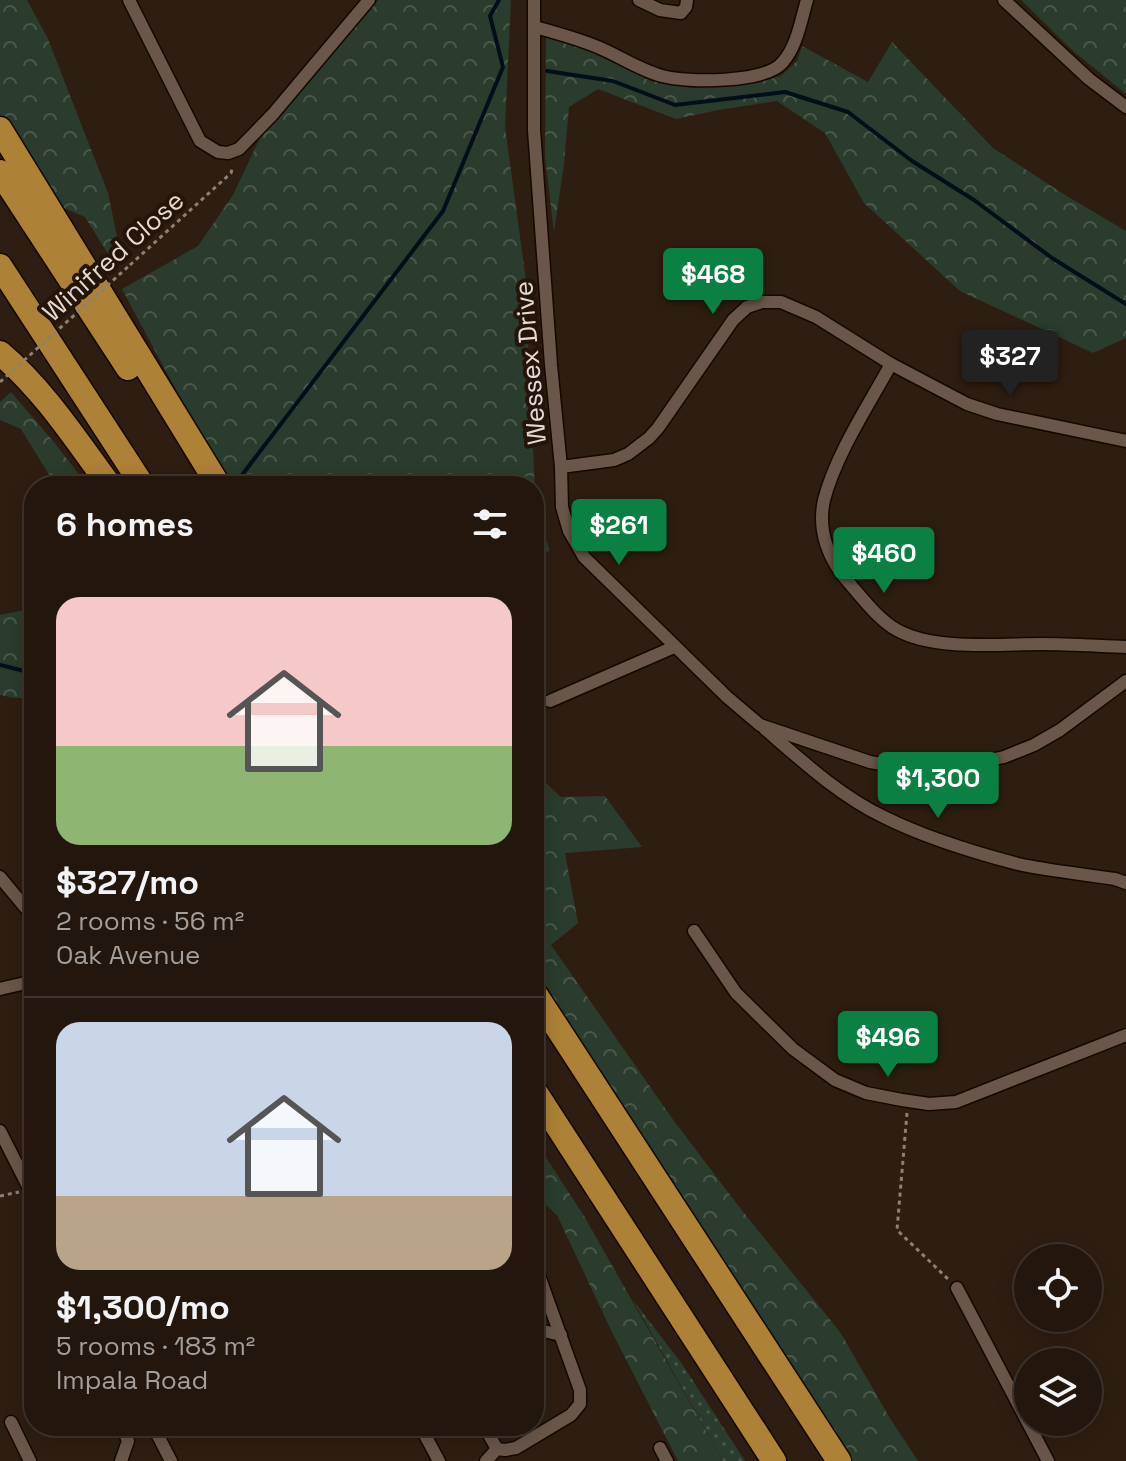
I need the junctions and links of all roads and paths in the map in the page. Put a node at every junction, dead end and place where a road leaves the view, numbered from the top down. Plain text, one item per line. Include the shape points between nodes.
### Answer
1 (129, 0) edge
2 (369, 0) edge
3 (534, 0) edge
4 (639, 0) edge
5 (687, 0) edge
6 (807, 0) edge
7 (1004, 0) edge
8 (535, 27) junction
9 (1126, 107) edge
10 (0, 129) edge
11 (239, 149) junction
12 (0, 172) edge
13 (0, 266) edge
14 (0, 353) edge
15 (891, 364) junction
16 (0, 382) edge
17 (1126, 441) edge
18 (561, 467) junction
19 (102, 476) edge
20 (136, 476) edge
21 (198, 476) edge
22 (213, 476) edge
23 (674, 647) junction
24 (1126, 647) edge
25 (1126, 681) edge
26 (550, 701) dead end
27 (760, 725) junction
28 (0, 877) edge
29 (1126, 883) edge
30 (24, 906) edge
31 (694, 931) dead end
32 (24, 983) edge
33 (0, 989) edge
34 (544, 1007) edge
35 (1126, 1035) edge
36 (908, 1101) junction
37 (544, 1105) edge
38 (0, 1131) edge
39 (24, 1178) edge
40 (957, 1288) joint
41 (544, 1289) edge
42 (544, 1331) edge
43 (561, 1335) junction
44 (11, 1422) dead end
45 (544, 1431) edge
46 (126, 1436) edge
47 (158, 1436) edge
48 (425, 1436) edge
49 (490, 1436) edge
50 (536, 1436) edge
51 (660, 1448) dead end
52 (497, 1449) junction
53 (30, 1461) edge
54 (121, 1461) edge
55 (171, 1461) edge
56 (439, 1461) edge
57 (486, 1461) edge
58 (667, 1461) edge
59 (774, 1461) edge
60 (839, 1461) edge
61 (1048, 1461) edge

1 - 11 street via 200,141 218,152
2 - 11 street
3 - 8 street, Wessex Drive
4 - 5 street via 677,13 684,11
6 - 8 street via 781,64 772,72 746,78 664,77 597,46
7 - 9 street
8 - 18 street, Wessex Drive via 534,130
10 - 22 highway
11 - 16 path, Winifred Close, bridge via 231,173
12 - 21 highway
13 - 20 highway
14 - 19 highway via 45,400
15 - 17 street via 981,409
15 - 18 street via 800,309 762,302 733,320 658,428 638,447 614,460
15 - 24 street via 844,450 824,502 823,533 847,581 887,624 925,641
18 - 23 street, Wessex Drive via 562,507 577,547
23 - 26 street
23 - 27 street, Wessex Drive
25 - 27 street, Wessex Drive via 1034,745 948,769 870,762
27 - 29 street via 848,795 906,827 1019,864
28 - 30 street
31 - 36 street via 736,993 813,1065 866,1093
32 - 33 street
34 - 60 highway
35 - 36 street via 956,1102
36 - 40 path via 897,1230
37 - 59 highway
38 - 39 street
40 - 61 street
41 - 43 street
42 - 43 street
43 - 45 street via 580,1404
44 - 53 street
46 - 54 street
47 - 55 street
48 - 56 street
49 - 52 street
50 - 52 street via 516,1448
51 - 58 street
52 - 57 street

